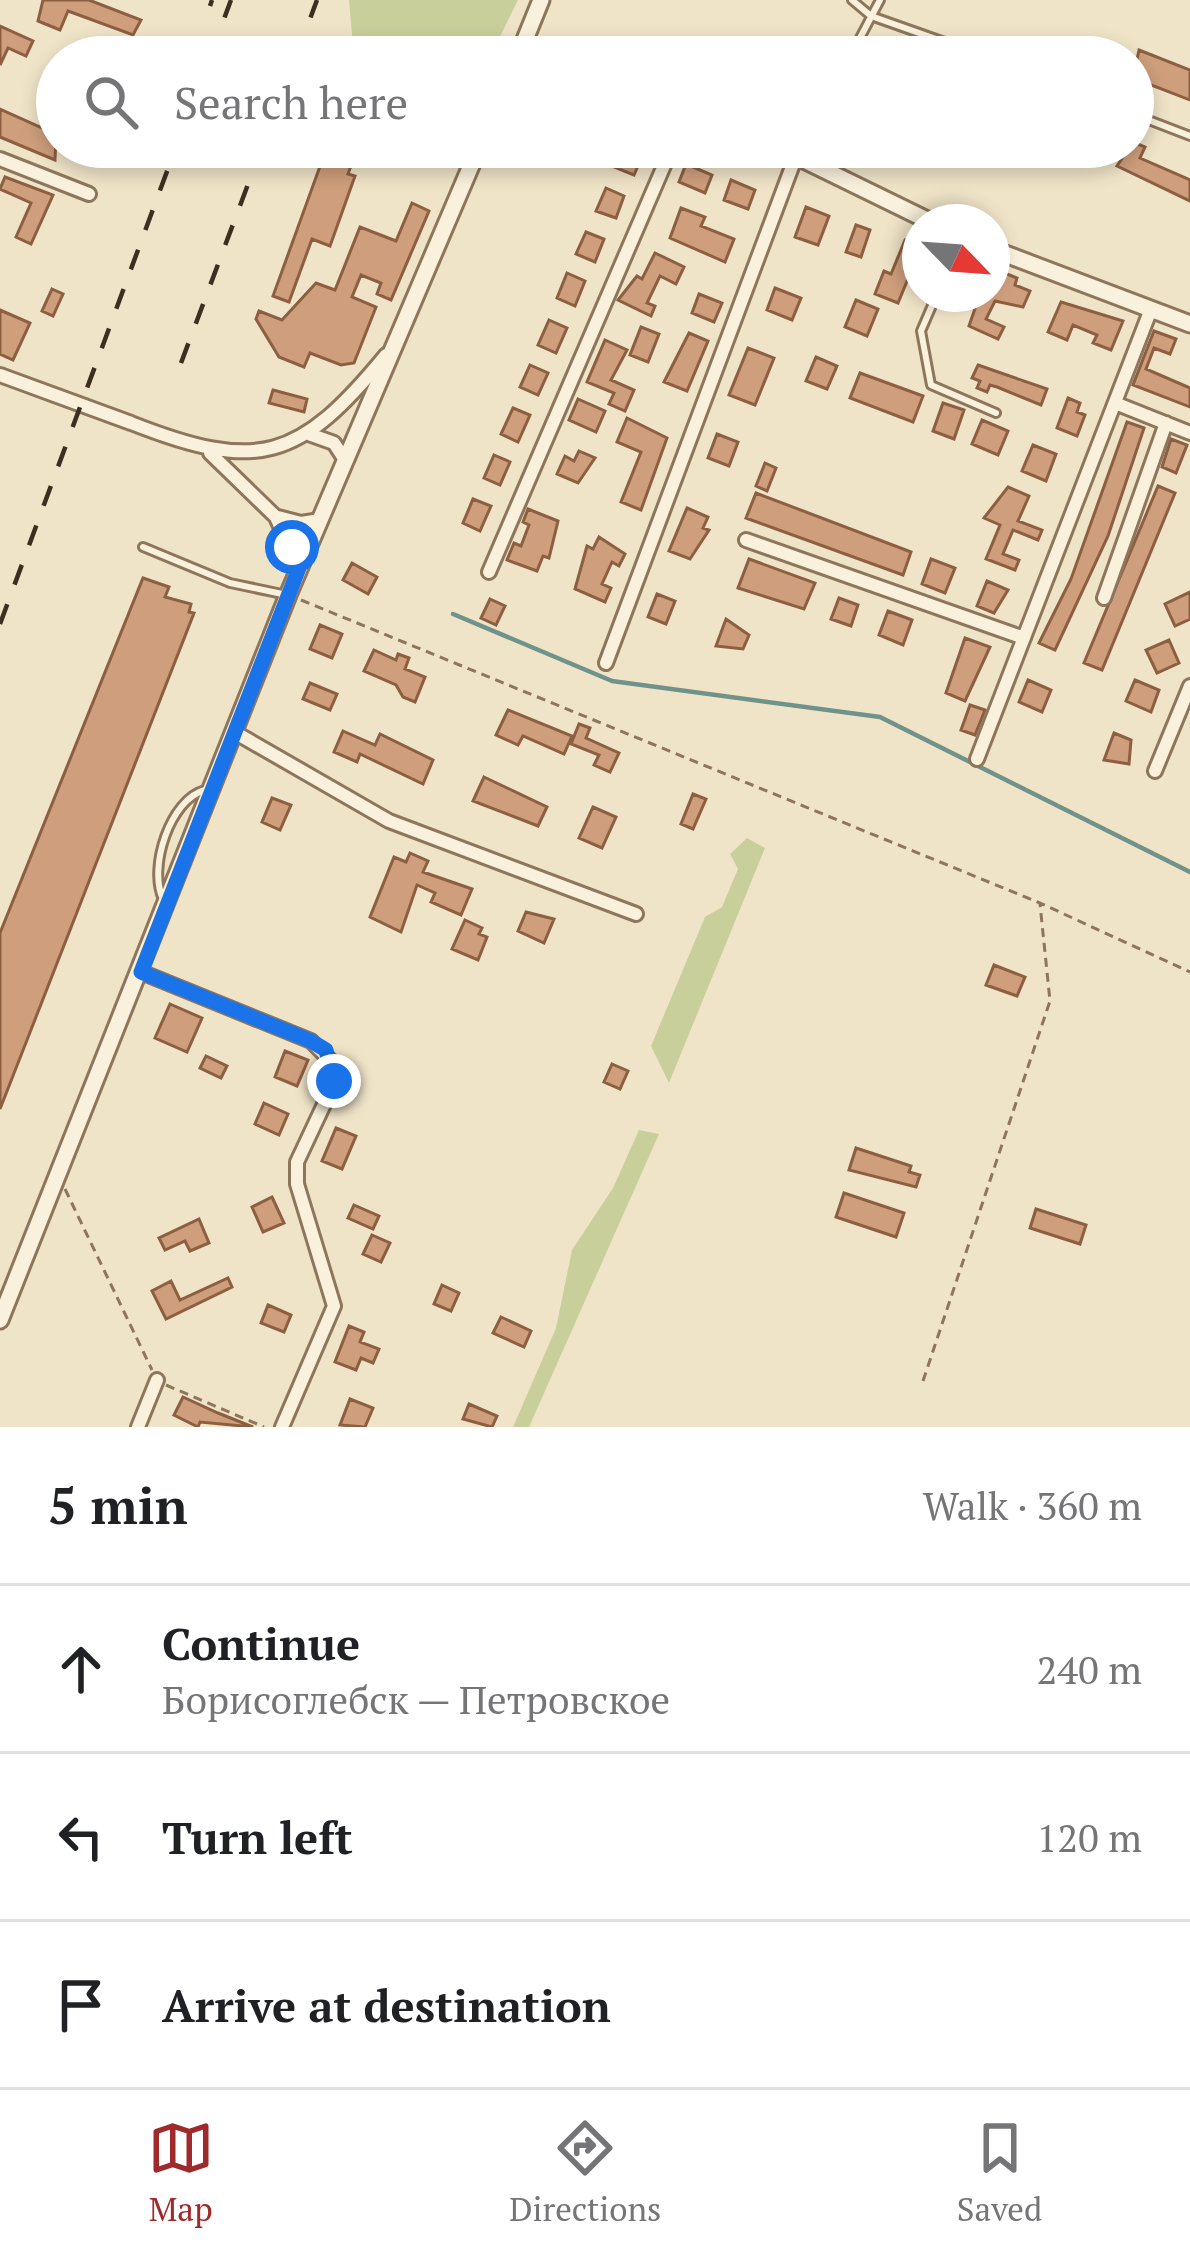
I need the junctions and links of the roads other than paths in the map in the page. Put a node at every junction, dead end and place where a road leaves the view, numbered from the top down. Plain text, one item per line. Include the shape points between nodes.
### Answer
1 (541, 0) edge
2 (852, 0) edge
3 (880, 0) edge
4 (872, 16) junction
5 (526, 36) edge
6 (861, 36) edge
7 (928, 36) edge
8 (1154, 122) edge
9 (1190, 136) edge
10 (0, 159) edge
11 (470, 168) edge
12 (663, 168) edge
13 (793, 168) edge
14 (829, 168) edge
15 (89, 194) dead end
16 (902, 207) edge
17 (1010, 255) edge
18 (1151, 309) junction
19 (929, 312) edge
20 (1190, 324) edge
21 (391, 349) junction
22 (0, 375) edge
23 (1115, 403) junction
24 (996, 413) dead end
25 (1166, 423) junction
26 (306, 433) junction
27 (1190, 433) edge
28 (209, 452) junction
29 (345, 460) junction
30 (276, 517) junction
31 (320, 520) junction
32 (746, 540) dead end
33 (143, 547) dead end
34 (299, 568) junction
35 (489, 572) dead end
36 (288, 595) junction
37 (1104, 598) dead end
38 (1024, 638) junction
39 (606, 663) dead end
40 (1190, 686) edge
41 (236, 733) junction
42 (977, 759) dead end
43 (1154, 771) dead end
44 (214, 788) junction
45 (167, 907) junction
46 (636, 914) dead end
47 (141, 972) junction
48 (0, 1320) edge
49 (157, 1380) road end
50 (138, 1427) edge
51 (282, 1427) edge

1 - 5 street
2 - 4 lane
3 - 4 lane
4 - 6 lane
4 - 7 lane
8 - 9 lane
10 - 15 street
11 - 21 street
12 - 35 street
13 - 39 street
14 - 16 street
17 - 18 street
18 - 20 street
18 - 23 street
19 - 24 lane via 921,331 931,385
21 - 26 street via 346,405
21 - 29 street
22 - 28 street
23 - 25 street
23 - 38 street
25 - 27 street
25 - 37 street
26 - 28 street via 249,454
26 - 29 street via 334,442
28 - 30 street
29 - 31 street
30 - 31 street
30 - 34 street
31 - 34 street
32 - 38 street
33 - 36 lane via 230,583
34 - 36 street
36 - 41 street
38 - 42 street
40 - 43 street
41 - 44 street
41 - 46 street via 389,820
44 - 45 street
44 - 45 lane via 191,794 154,868
45 - 47 street
47 - 48 street
47 - 51 street via 311,1041 334,1064 334,1081 297,1162 334,1306
49 - 50 street

